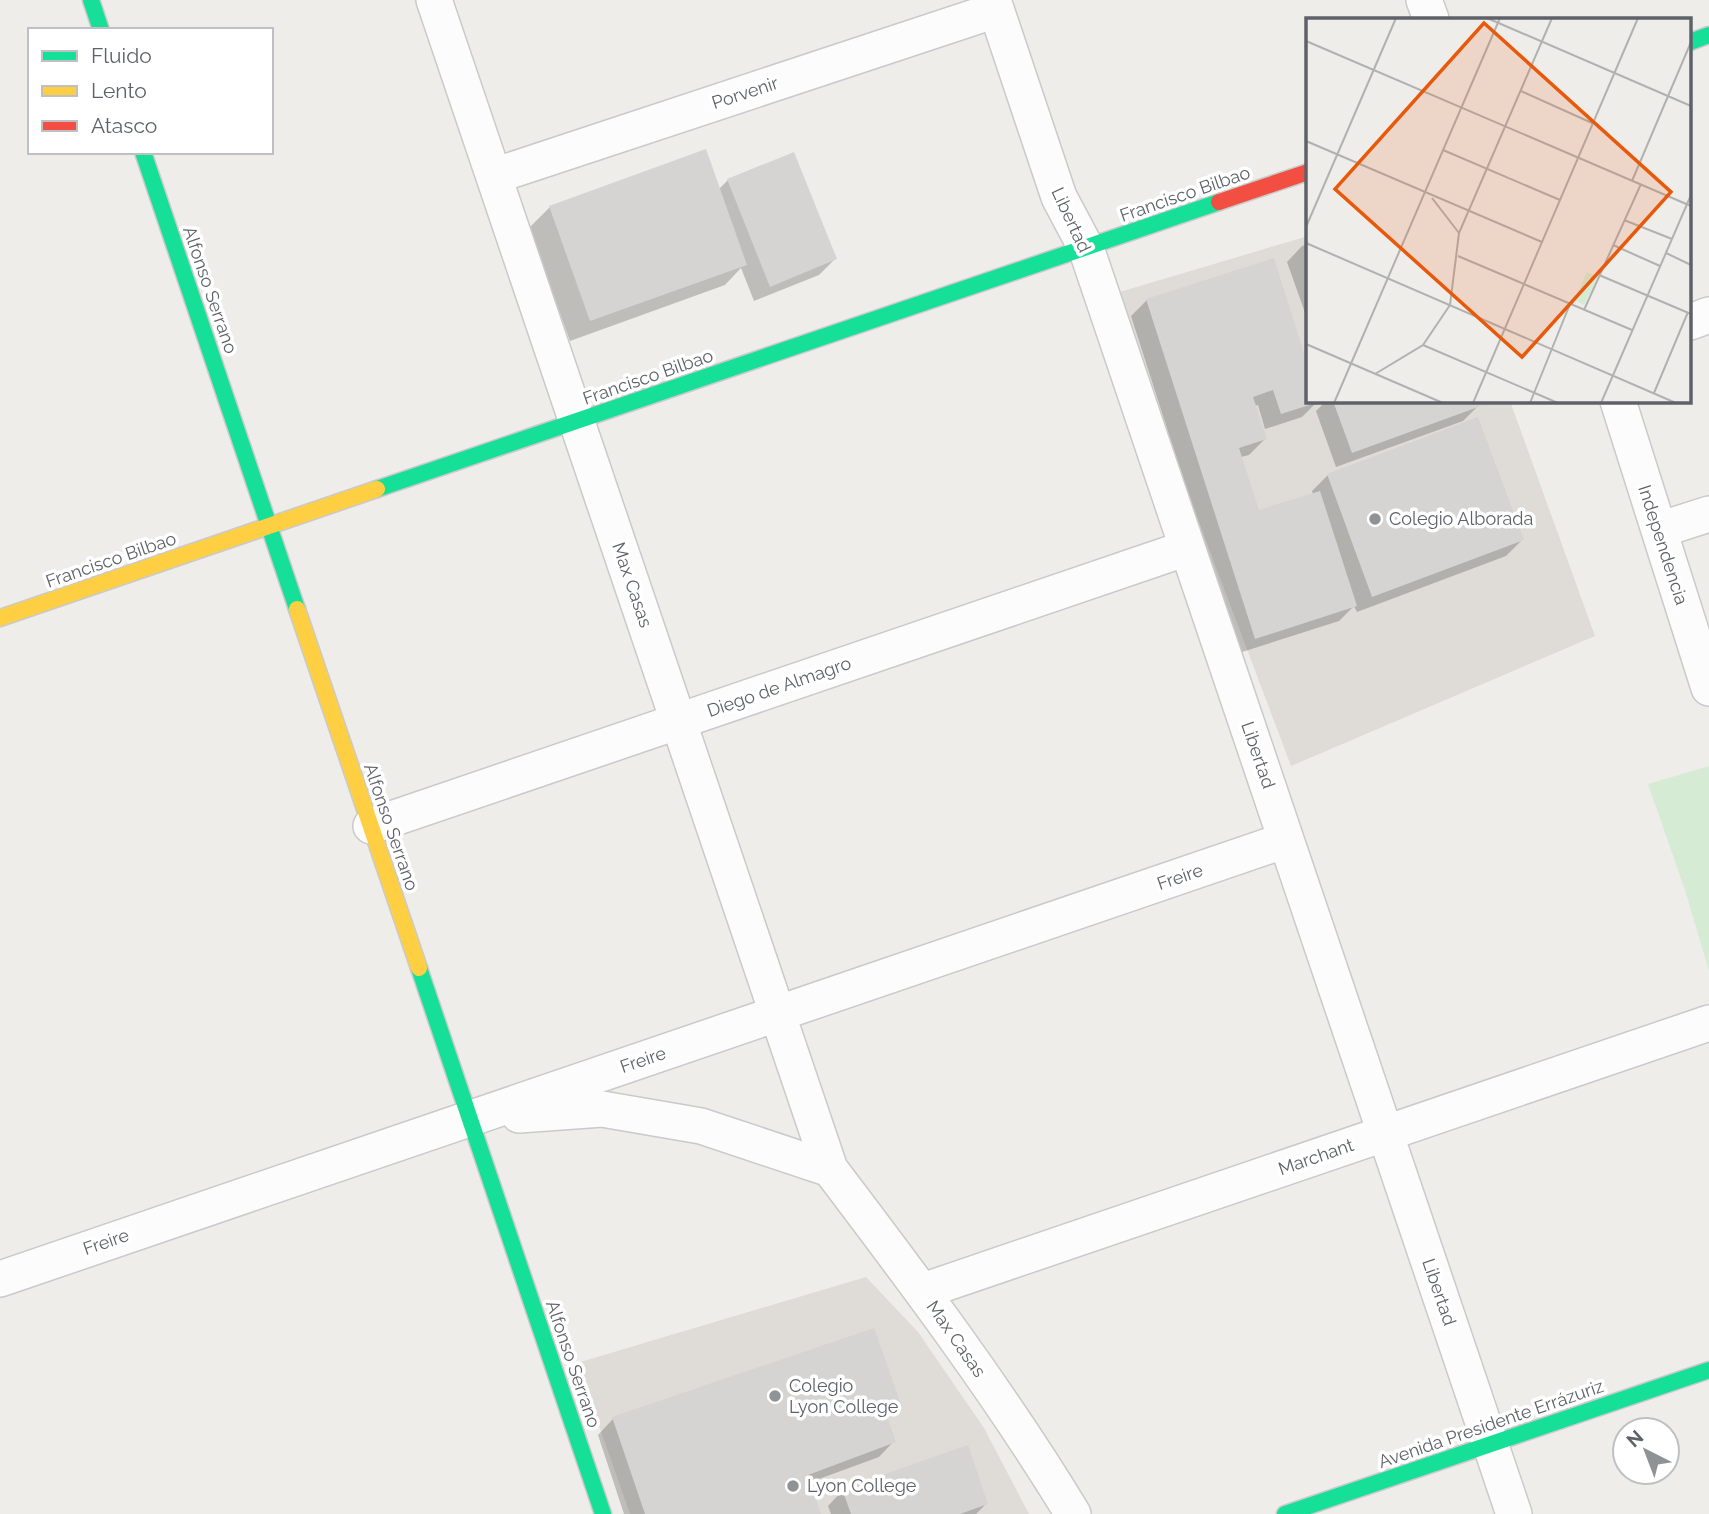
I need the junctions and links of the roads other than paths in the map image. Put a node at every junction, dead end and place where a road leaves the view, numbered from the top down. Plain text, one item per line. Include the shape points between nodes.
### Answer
1 (91, 0) edge
2 (434, 0) edge
3 (1424, 0) edge
4 (995, 5) edge
5 (1431, 18) edge
6 (100, 28) edge
7 (1709, 36) edge
8 (1692, 41) edge
9 (144, 154) edge
10 (1306, 173) edge
11 (494, 176) junction
12 (1086, 248) junction
13 (1709, 315) edge
14 (1692, 321) edge
15 (1618, 402) edge
16 (577, 422) junction
17 (1709, 514) edge
18 (270, 526) junction
19 (1658, 530) junction
20 (1187, 548) junction
21 (0, 618) edge
22 (1709, 688) edge
23 (678, 721) junction
24 (371, 826) junction
25 (1286, 840) junction
26 (777, 1014) junction
27 (1709, 1023) edge
28 (470, 1119) junction
29 (1385, 1133) junction
30 (830, 1169) junction
31 (0, 1279) edge
32 (923, 1291) junction
33 (1709, 1370) edge
34 (1490, 1444) junction
35 (603, 1514) edge
36 (1073, 1514) edge
37 (1285, 1514) edge
38 (1514, 1514) edge

1 - 6 street
2 - 11 street, Max Casas
3 - 5 street
4 - 11 street, Porvenir
4 - 12 street, Libertad via 1059,197
7 - 8 street
9 - 18 street, Alfonso Serrano
10 - 12 street, Francisco Bilbao
11 - 16 street, Max Casas
12 - 16 street, Francisco Bilbao
12 - 20 street, Libertad
13 - 14 street
15 - 19 street, Independencia
16 - 18 street, Francisco Bilbao
16 - 23 street, Max Casas
17 - 19 street
18 - 21 street, Francisco Bilbao
18 - 24 street, Alfonso Serrano
19 - 22 street, Independencia
20 - 23 street, Diego de Almagro
20 - 25 street, Libertad
23 - 24 street, Diego de Almagro
23 - 26 street, Max Casas
24 - 28 street, Alfonso Serrano
25 - 26 street, Freire
25 - 29 street, Libertad
26 - 28 street, Freire
26 - 30 street, Max Casas
27 - 29 street, Marchant
28 - 30 street via 602,1109 701,1126
28 - 31 street, Freire
28 - 35 street, Alfonso Serrano
29 - 32 street, Marchant
29 - 34 street, Libertad
30 - 32 street, Max Casas
32 - 36 street, Max Casas via 1030,1442
33 - 34 street, Avenida Presidente Errázuriz
34 - 37 street, Avenida Presidente Errázuriz
34 - 38 street, Libertad

